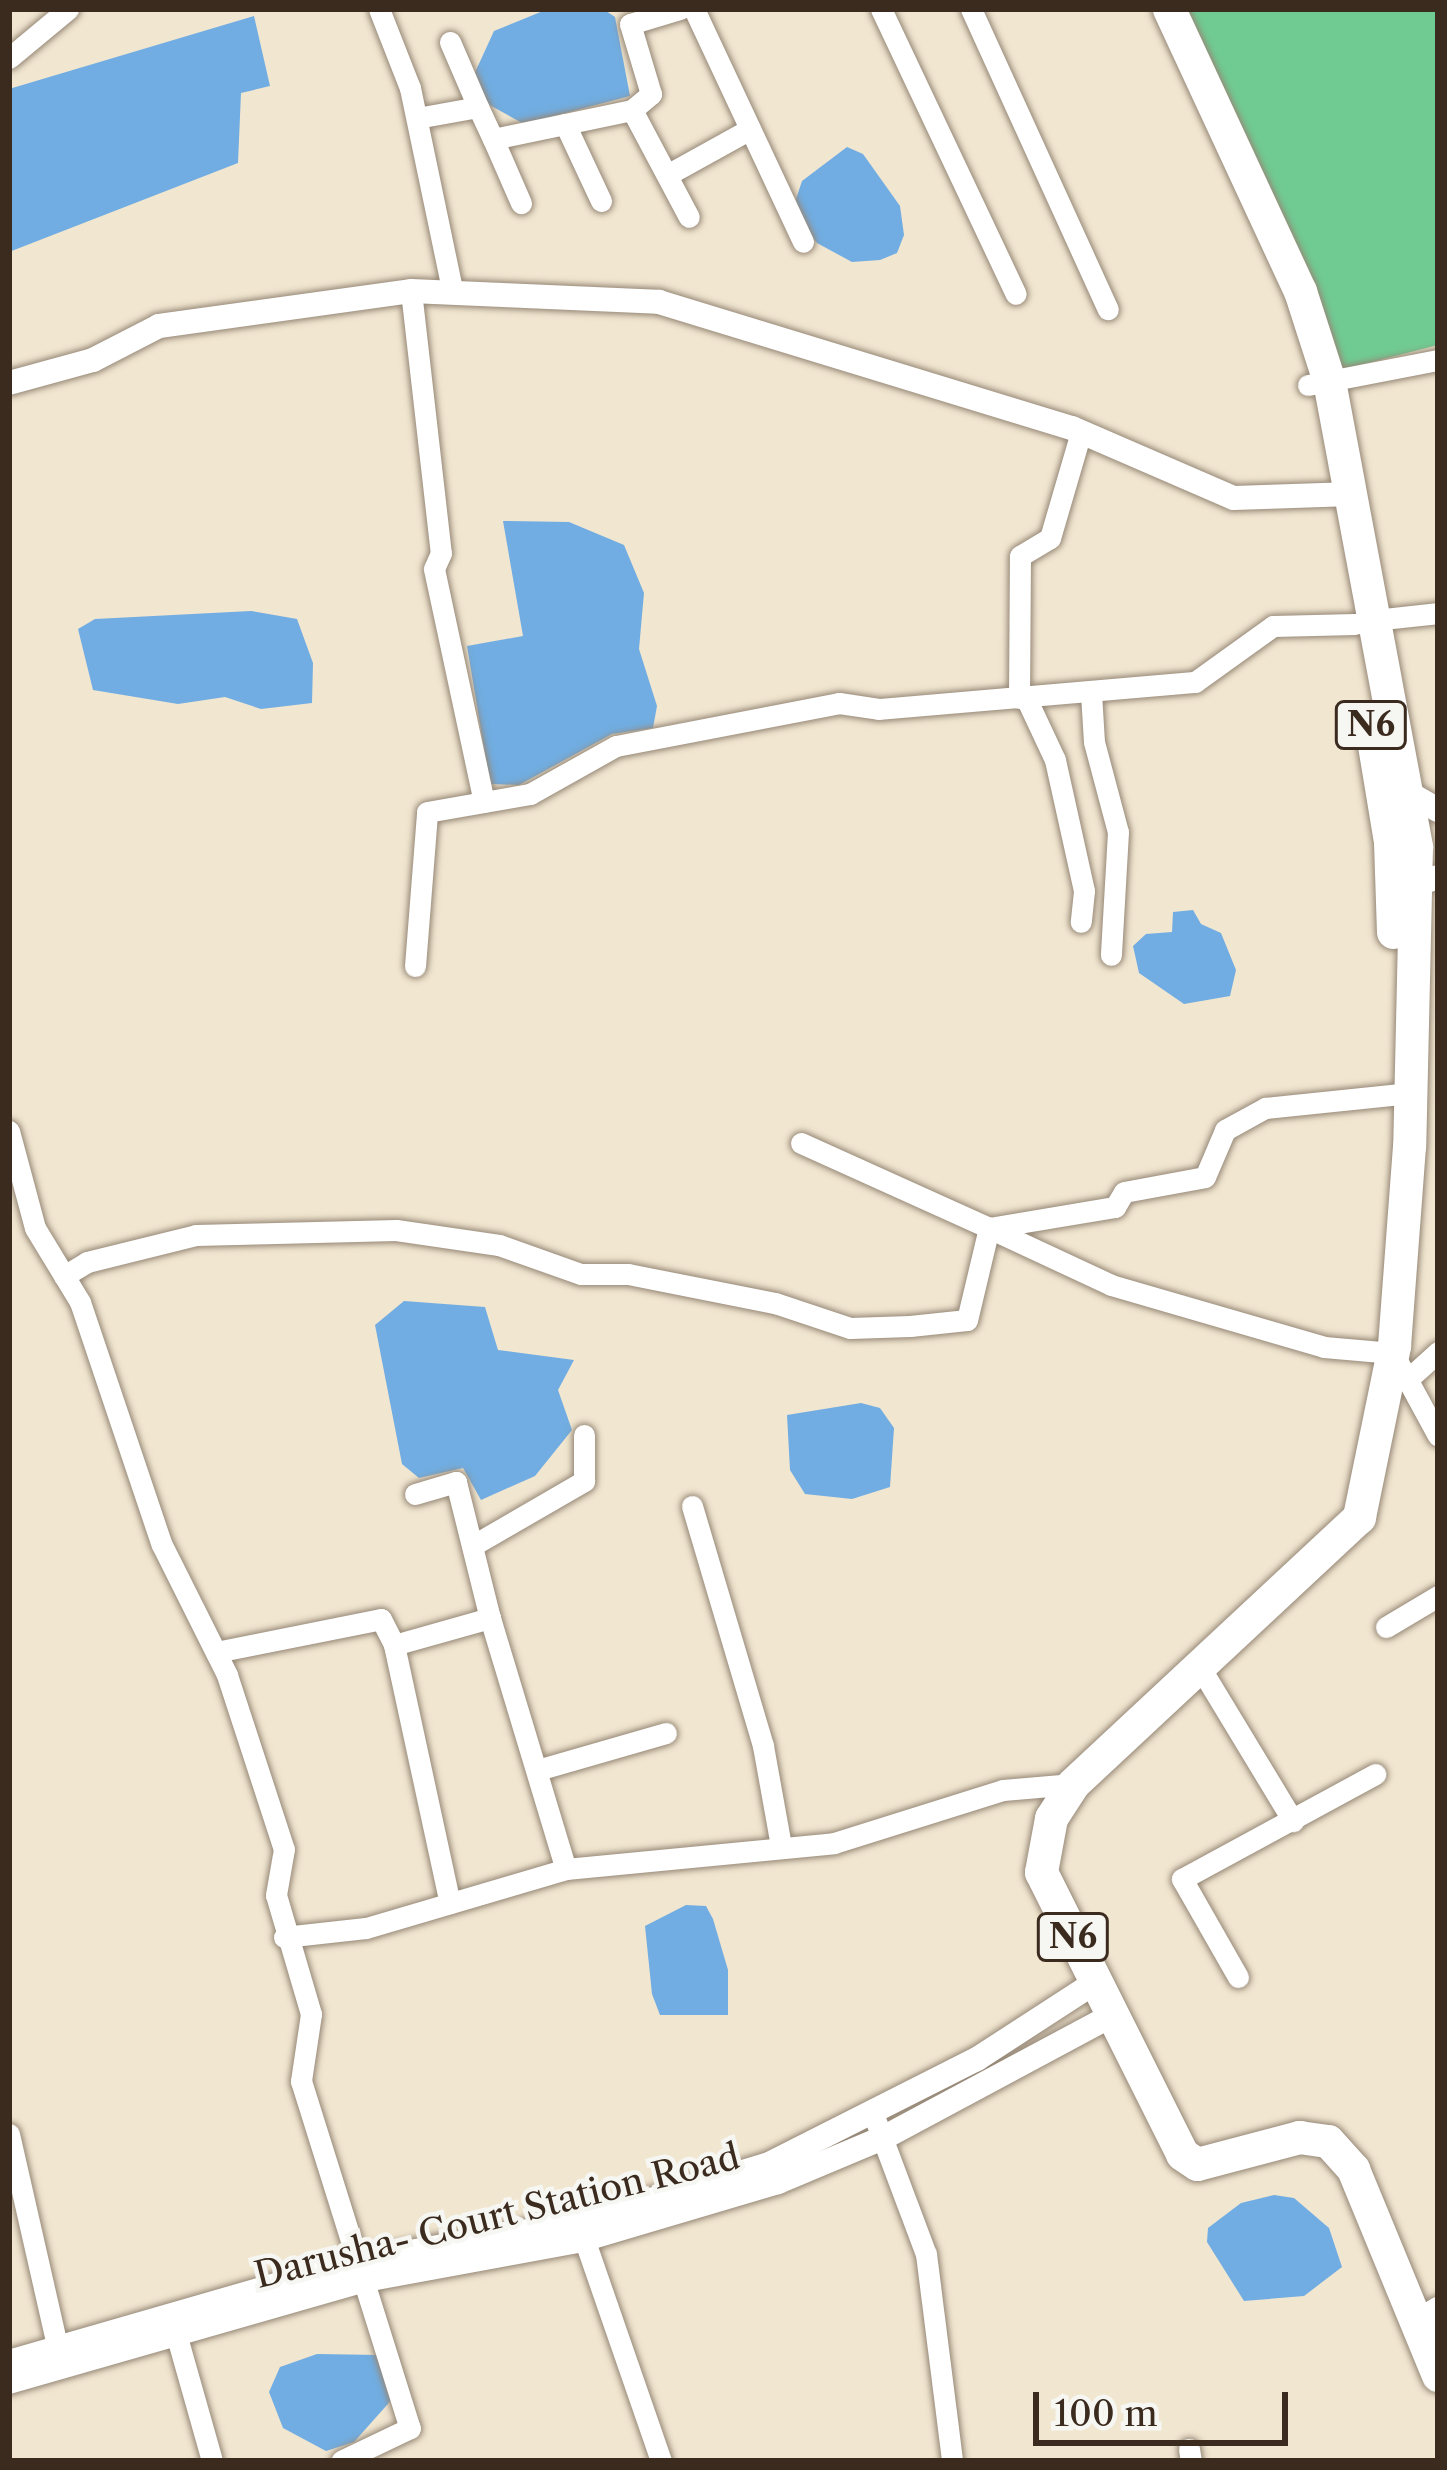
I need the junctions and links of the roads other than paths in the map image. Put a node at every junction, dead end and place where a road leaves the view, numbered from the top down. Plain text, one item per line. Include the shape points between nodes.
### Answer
1 (68, 9) edge
2 (379, 9) edge
3 (680, 9) edge
4 (694, 9) edge
5 (881, 9) edge
6 (971, 9) edge
7 (1146, 9) edge
8 (1169, 9) edge
9 (450, 42) dead end
10 (9, 58) edge
11 (478, 106) junction
12 (632, 110) junction
13 (417, 118) junction
14 (565, 124) junction
15 (750, 129) junction
16 (493, 139) junction
17 (667, 175) junction
18 (601, 201) dead end
19 (520, 203) dead end
20 (689, 217) dead end
21 (803, 242) dead end
22 (452, 289) junction
23 (411, 291) junction
24 (1016, 294) dead end
25 (1108, 309) dead end
26 (1438, 360) edge
27 (9, 382) edge
28 (1319, 383) junction
29 (1081, 432) junction
30 (1340, 495) junction
31 (1438, 613) edge
32 (1364, 622) junction
33 (1091, 693) junction
34 (1023, 698) junction
35 (484, 802) junction
36 (1415, 826) edge
37 (1426, 881) edge
38 (1081, 922) dead end
39 (1111, 955) dead end
40 (415, 966) dead end
41 (1401, 1092) junction
42 (9, 1131) edge
43 (801, 1143) dead end
44 (19, 1208) edge
45 (989, 1228) junction
46 (64, 1276) junction
47 (1438, 1352) edge
48 (1392, 1360) junction
49 (584, 1435) dead end
50 (1438, 1436) edge
51 (415, 1494) dead end
52 (692, 1506) dead end
53 (477, 1543) junction
54 (1438, 1596) edge
55 (490, 1618) junction
56 (1386, 1627) dead end
57 (394, 1645) junction
58 (215, 1652) junction
59 (1201, 1669) junction
60 (666, 1733) dead end
61 (541, 1769) junction
62 (1375, 1774) dead end
63 (1073, 1784) junction
64 (1293, 1821) junction
65 (781, 1846) junction
66 (566, 1869) junction
67 (450, 1903) junction
68 (284, 1937) junction
69 (1238, 1977) dead end
70 (1094, 1983) junction
71 (1114, 2014) junction
72 (879, 2126) junction
73 (9, 2134) edge
74 (580, 2231) junction
75 (362, 2271) junction
76 (174, 2327) junction
77 (1433, 2340) edge
78 (60, 2359) junction
79 (9, 2362) edge
80 (9, 2382) edge
81 (212, 2461) edge
82 (340, 2461) edge
83 (661, 2461) edge
84 (952, 2461) edge

1 - 10 street
2 - 13 street
3 - 12 street via 630,23 651,94
4 - 15 street
5 - 24 street
6 - 25 street
7 - 28 highway, N6
8 - 28 highway, N6 via 1300,291
9 - 11 street
11 - 13 street
11 - 16 street
12 - 14 street
12 - 17 street
13 - 22 street
14 - 16 street
14 - 18 street
15 - 17 street
15 - 21 street
16 - 19 street
17 - 20 street
22 - 23 street
22 - 29 street via 659,302
23 - 27 street via 158,326 92,360
23 - 35 street via 441,553 434,569
26 - 28 street
28 - 30 highway, N6
29 - 30 street via 1234,498
29 - 34 street via 1050,538 1021,556
30 - 32 highway, N6
31 - 32 street
32 - 33 street via 1274,626 1195,682
32 - 36 highway, N6
33 - 34 street
33 - 39 street via 1094,742 1118,832
34 - 35 street via 879,709 839,703 616,746 530,794
34 - 38 street via 1055,760 1084,891
35 - 40 street via 427,812
36 - 37 highway, N6
36 - 41 highway, N6
37 - 41 highway, N6
41 - 45 street via 1265,1108 1225,1130 1204,1177 1124,1192 1114,1207
41 - 48 highway, N6
42 - 44 street
43 - 45 street
44 - 46 street
45 - 46 street via 967,1321 910,1326 850,1328 775,1303 628,1274 581,1274 499,1245 396,1230 196,1235 87,1262
45 - 48 street via 1111,1285
46 - 58 street via 80,1302 162,1545
47 - 48 street
48 - 50 street
48 - 59 highway, N6 via 1359,1517
49 - 53 street via 584,1481
51 - 53 street via 456,1482
52 - 65 street via 763,1747
53 - 55 street
54 - 56 street
55 - 57 street
55 - 61 street
57 - 58 street via 381,1619
57 - 67 street
58 - 68 street via 284,1849 276,1895
59 - 63 highway, N6
59 - 64 street
60 - 61 street
61 - 66 street
62 - 64 street
63 - 65 street via 1003,1790 834,1843
63 - 70 highway, N6 via 1051,1818 1042,1872
64 - 69 street via 1182,1879
65 - 66 street
66 - 67 street
67 - 68 street via 366,1928
68 - 75 street via 311,2014 301,2081
70 - 71 highway, N6
70 - 72 street, Darusha- Court Station Road
71 - 72 street, Darusha- Court Station Road
71 - 77 highway, N6 via 1183,2154 1197,2164 1299,2137 1328,2141 1353,2169
72 - 74 street, Darusha- Court Station Road
72 - 84 street via 926,2254
73 - 78 street
74 - 75 street, Darusha- Court Station Road
74 - 83 street
75 - 76 street, Darusha- Court Station Road
75 - 82 street via 410,2428
76 - 78 street, Darusha- Court Station Road
76 - 81 street
78 - 79 street, Darusha- Court Station Road
78 - 80 street, Darusha- Court Station Road

